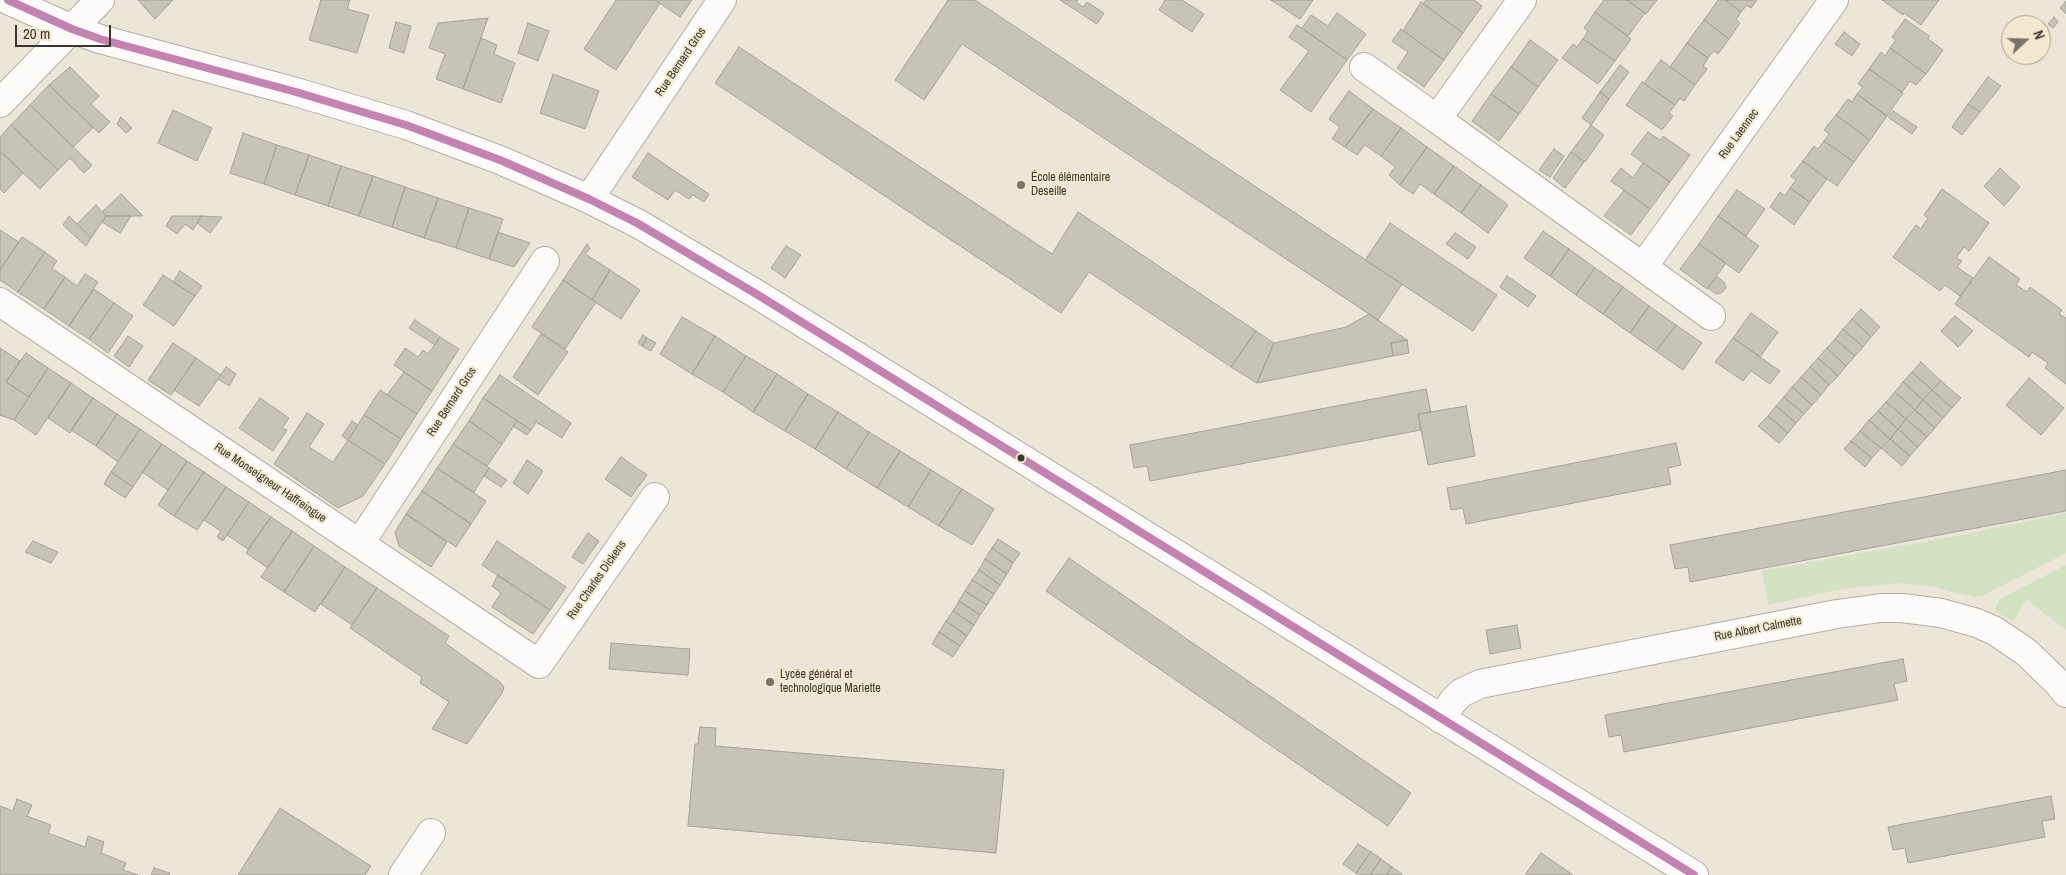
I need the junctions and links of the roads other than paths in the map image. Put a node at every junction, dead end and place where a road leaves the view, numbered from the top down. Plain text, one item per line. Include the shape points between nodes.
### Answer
1 (8, 0) edge
2 (100, 0) edge
3 (722, 0) edge
4 (1522, 0) edge
5 (1834, 0) edge
6 (72, 29) junction
7 (1364, 67) dead end
8 (0, 103) edge
9 (1437, 119) junction
10 (589, 199) junction
11 (544, 261) dead end
12 (1643, 267) junction
13 (0, 302) edge
14 (1711, 316) dead end
15 (655, 497) dead end
16 (360, 543) junction
17 (539, 664) joint
18 (2066, 693) edge
19 (1441, 719) junction
20 (431, 834) dead end
21 (403, 875) edge
22 (1694, 875) edge

1 - 6 street
2 - 6 street
3 - 10 street, Rue Bernard Gros
4 - 9 street
5 - 12 street, Rue Laennec
6 - 8 street
6 - 10 street via 406,125 500,160
7 - 9 street
9 - 12 street
10 - 19 street via 672,243 758,295
11 - 16 street, Rue Bernard Gros
12 - 14 street
13 - 16 street, Rue Monseigneur Haffreingue
15 - 17 street, Rue Charles Dickens
16 - 17 street, Rue Monseigneur Haffreingue
18 - 19 street, Rue Albert Calmette via 2026,652 1995,631 1941,613 1881,608 1489,682 1461,693
19 - 22 street
20 - 21 street

